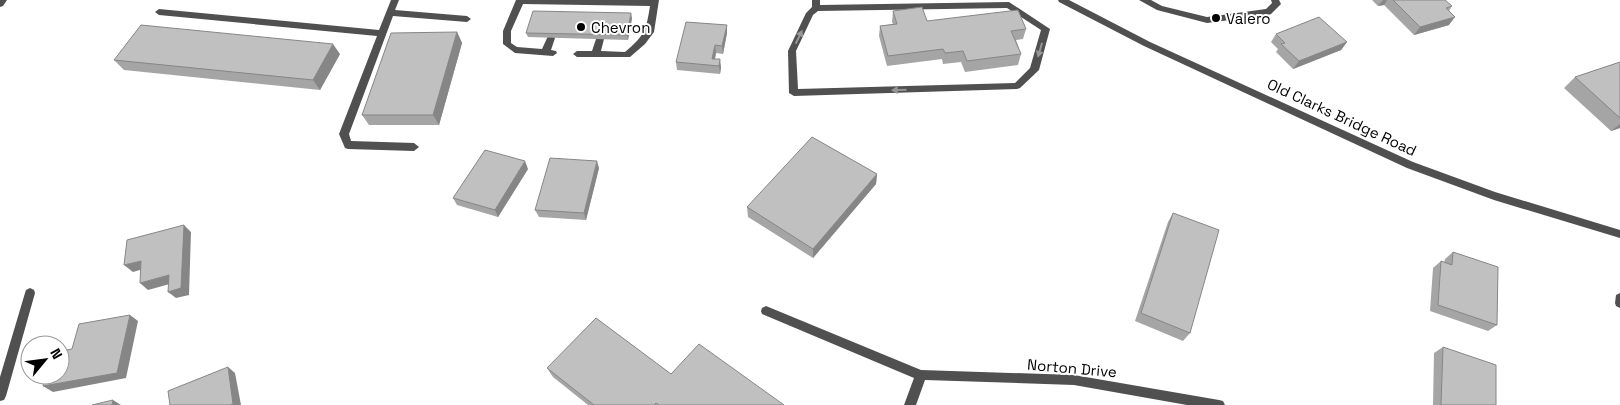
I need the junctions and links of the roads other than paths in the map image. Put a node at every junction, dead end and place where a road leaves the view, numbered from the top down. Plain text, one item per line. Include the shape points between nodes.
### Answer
1 (3, 0) edge
2 (395, 0) edge
3 (520, 0) edge
4 (1062, 0) edge
5 (1143, 0) edge
6 (1275, 0) edge
7 (654, 2) edge
8 (914, 3) edge
9 (1008, 3) edge
10 (0, 4) edge
11 (816, 4) edge
12 (159, 12) dead end
13 (390, 13) junction
14 (467, 19) dead end
15 (382, 33) junction
16 (551, 38) edge
17 (600, 39) edge
18 (576, 54) dead end
19 (596, 54) junction
20 (414, 147) dead end
21 (1620, 234) edge
22 (30, 292) dead end
23 (1620, 298) edge
24 (1620, 303) edge
25 (766, 311) dead end
26 (921, 375) junction
27 (0, 396) edge
28 (910, 405) edge
29 (1219, 405) edge

1 - 10 street
2 - 13 street
3 - 7 street via 609,7
3 - 16 street via 507,31 506,44 515,50 549,53
4 - 21 street, Old Clarks Bridge Road via 1147,44 1410,165 1494,196
5 - 6 street via 1160,8 1208,20 1268,12 1277,4
7 - 19 street via 652,28 646,40 627,56
8 - 9 street
8 - 11 street
9 -> 11 street via 1046,29 1034,70 1016,86 794,93 792,51
12 - 15 street
13 - 14 street
13 - 15 street
15 - 20 street via 344,134 348,145
17 - 19 street
18 - 19 street
22 - 27 street
23 - 24 street
25 - 26 street, Norton Drive
26 - 28 street
26 - 29 street, Norton Drive via 1074,380

